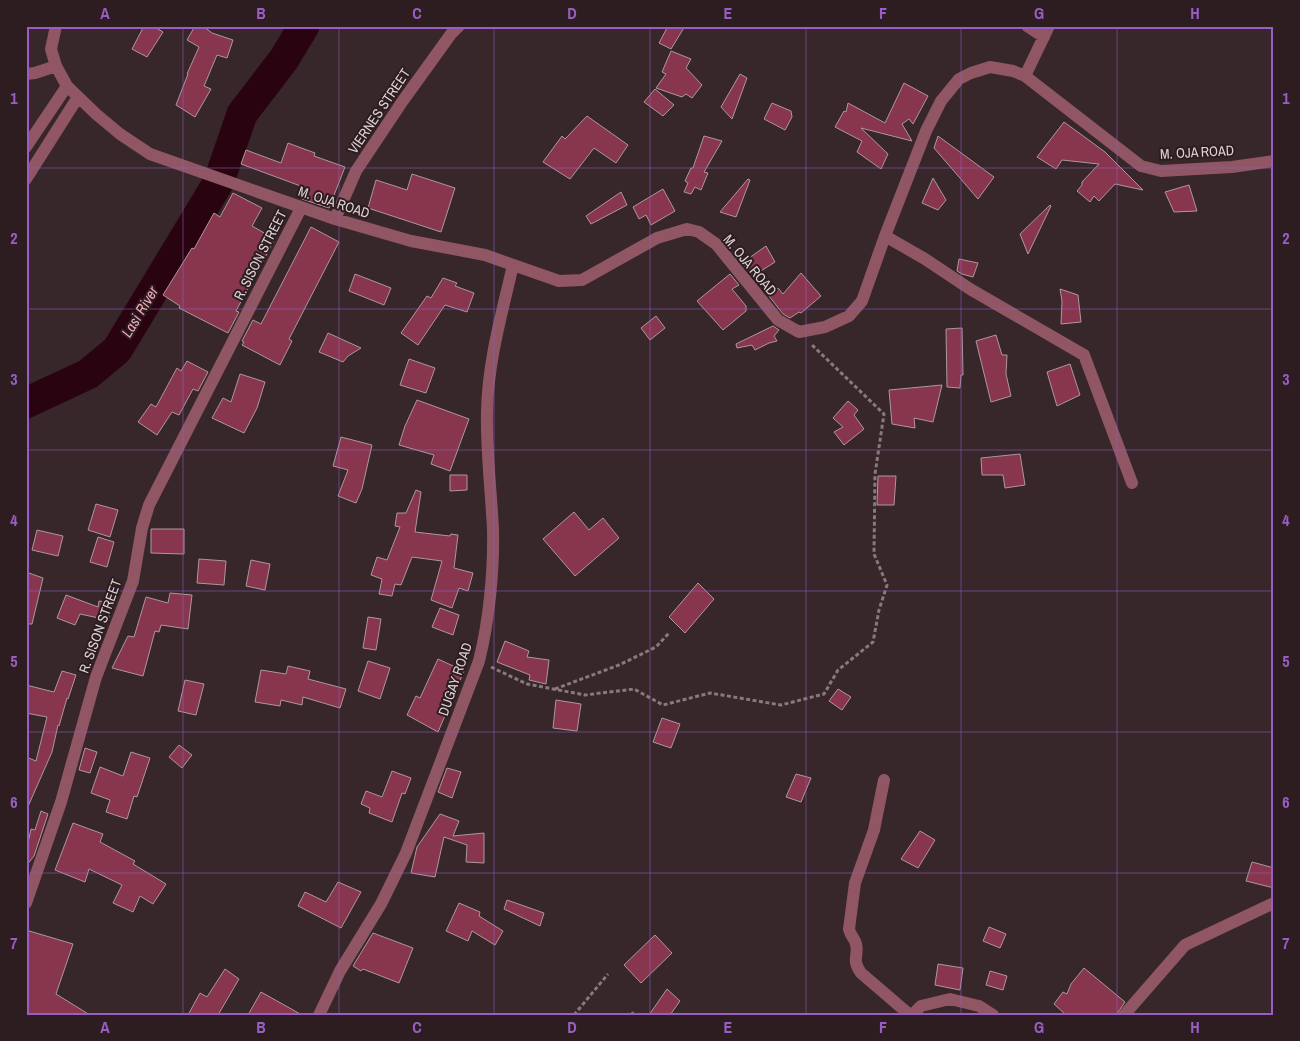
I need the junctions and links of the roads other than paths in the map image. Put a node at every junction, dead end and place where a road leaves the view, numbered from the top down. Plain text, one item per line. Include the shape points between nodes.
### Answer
1 (56, 26) edge
2 (459, 26) edge
3 (1027, 26) edge
4 (1046, 32) edge
5 (56, 66) junction
6 (26, 74) edge
7 (1025, 76) junction
8 (67, 86) junction
9 (78, 97) junction
10 (26, 147) edge
11 (1274, 161) edge
12 (26, 179) edge
13 (301, 208) junction
14 (335, 219) junction
15 (885, 236) junction
16 (512, 264) junction
17 (1132, 483) dead end
18 (884, 780) dead end
19 (26, 903) edge
20 (1274, 903) edge
21 (320, 1015) edge
22 (911, 1015) edge
23 (993, 1015) edge
24 (1124, 1015) edge

1 - 5 street, M. OJA ROAD via 51,49
2 - 14 street, VIERNES STREET via 402,102 356,172
3 - 4 street
4 - 7 street
5 - 6 street
5 - 8 street, M. OJA ROAD
7 - 11 street, M. OJA ROAD via 1141,166 1161,171
7 - 15 street, M. OJA ROAD via 990,67 959,79 941,101 926,130
8 - 9 street, M. OJA ROAD
8 - 10 street
9 - 12 street
9 - 13 street, M. OJA ROAD via 120,134 150,154
13 - 14 street, M. OJA ROAD
13 - 19 street, R. SISON STREET via 149,505 133,581 96,677 60,802
14 - 16 street, M. OJA ROAD via 411,241 485,255
15 - 16 street, M. OJA ROAD via 862,301 849,316 825,327 799,332 778,320 716,244 699,232 687,229 657,238 582,280 559,281
15 - 17 street via 1084,355
16 - 21 street, DUGAY ROAD via 491,362 487,412 493,532 485,636 479,661 406,853 382,904 340,971
18 - 22 street via 874,830 855,883 849,929 856,942 856,967
20 - 24 street via 1185,945
22 - 23 street via 921,1006 950,999 979,1006

